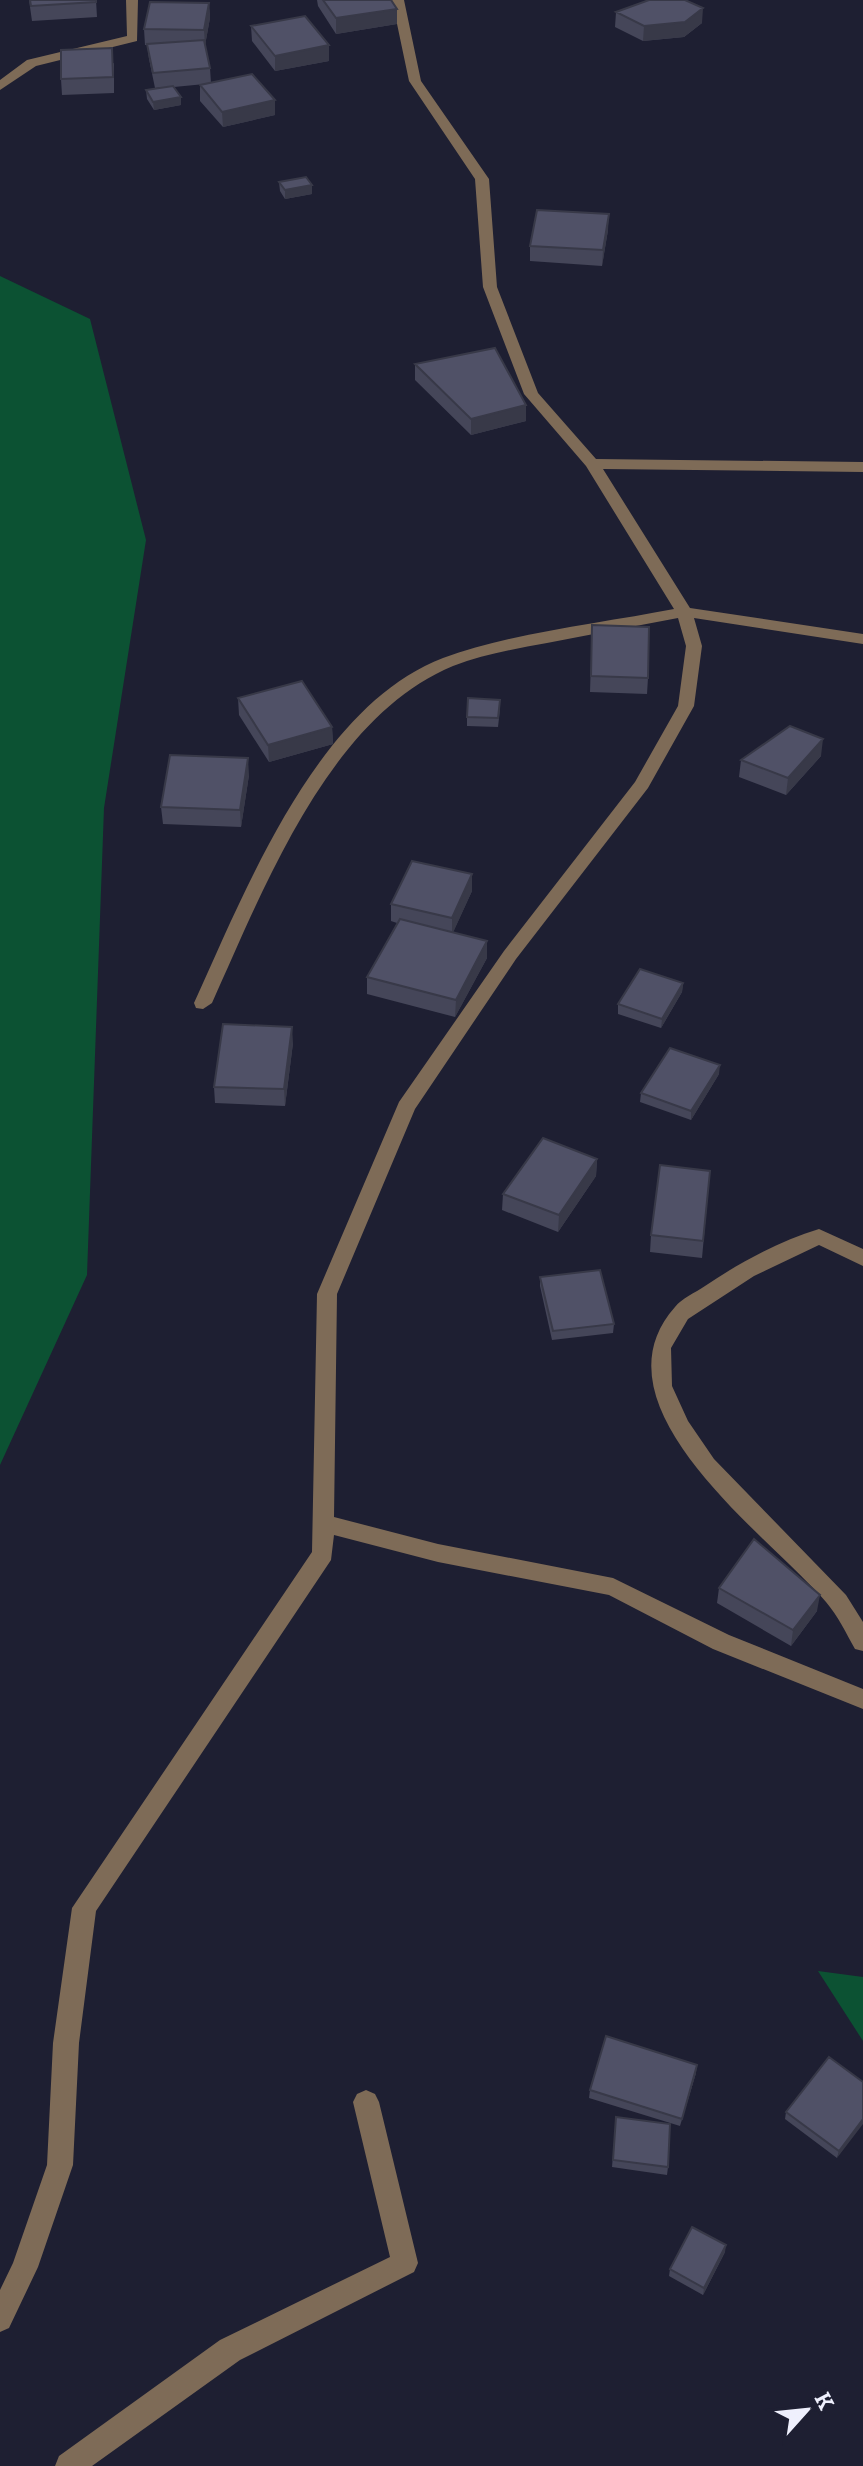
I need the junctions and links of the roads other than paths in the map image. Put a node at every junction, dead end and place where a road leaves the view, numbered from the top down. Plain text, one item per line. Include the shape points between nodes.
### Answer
1 (132, 0) edge
2 (398, 0) edge
3 (0, 86) edge
4 (592, 464) junction
5 (863, 467) edge
6 (684, 612) junction
7 (863, 639) edge
8 (203, 1003) dead end
9 (863, 1258) edge
10 (323, 1523) junction
11 (863, 1642) edge
12 (863, 1699) edge
13 (366, 2102) dead end
14 (0, 2319) edge
15 (69, 2466) edge

1 - 3 street via 133,38 32,63
2 - 4 street via 415,81 482,179 490,287 531,394
4 - 5 street
4 - 6 street
6 - 7 street
6 - 8 street via 486,650 412,679 378,706 329,759 258,881
6 - 10 street via 694,646 686,706 642,784 510,955 406,1107 327,1294
9 - 11 street via 819,1236 742,1270 681,1314 661,1344 659,1383 683,1434 716,1478 835,1597
10 - 12 street via 438,1553 613,1587 721,1642
10 - 14 street via 323,1554 84,1908 66,2043 60,2165 25,2267
13 - 15 street via 405,2263 230,2350

